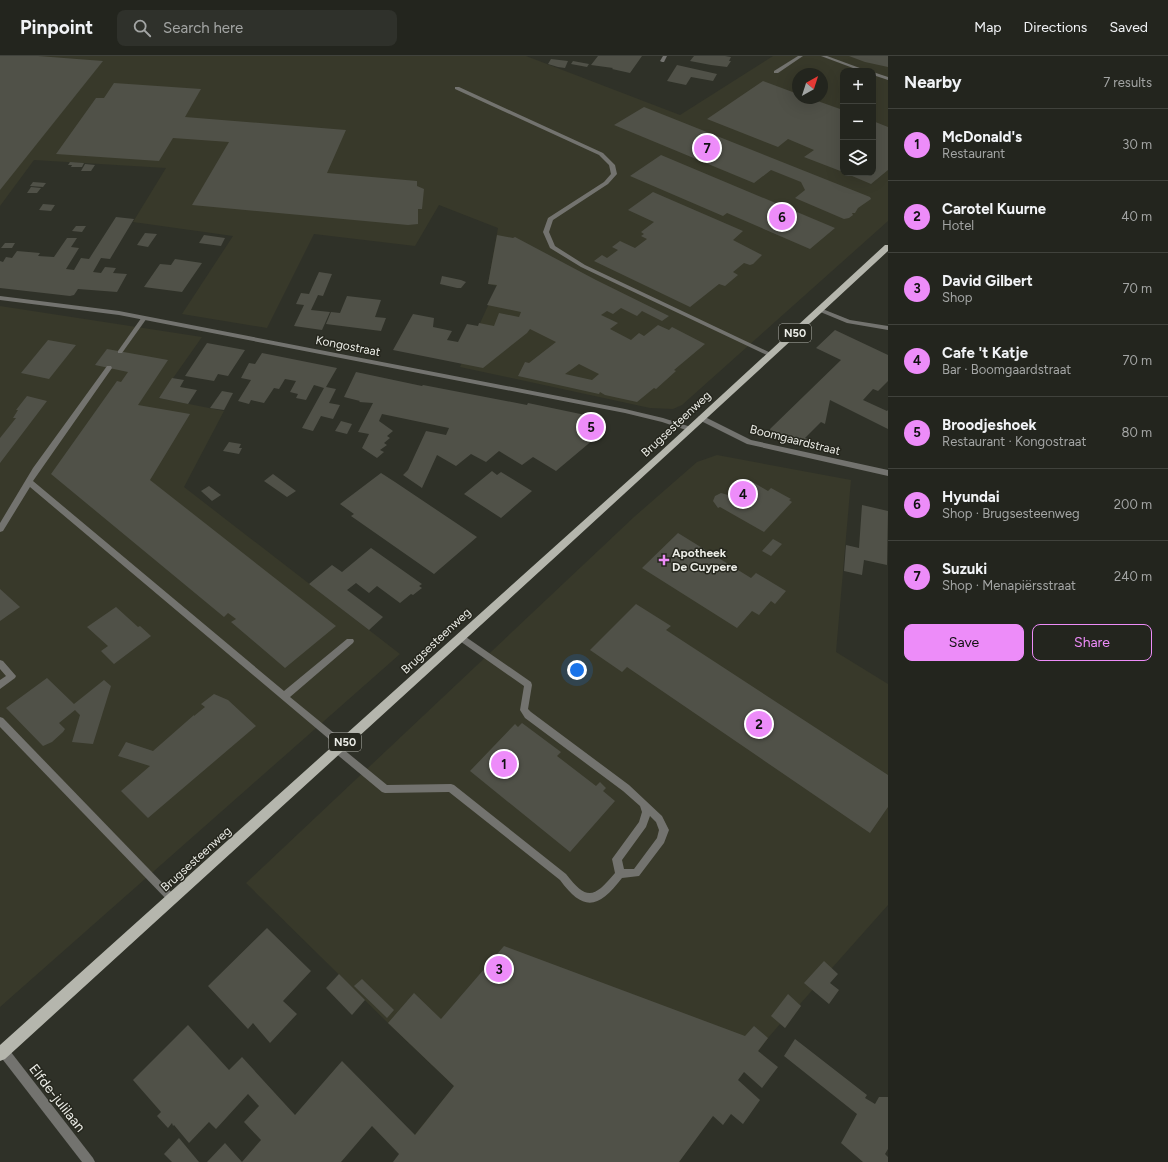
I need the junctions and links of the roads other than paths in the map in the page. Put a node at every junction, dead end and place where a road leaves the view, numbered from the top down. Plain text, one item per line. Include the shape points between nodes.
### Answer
1 (801, 56) edge
2 (823, 56) edge
3 (857, 68) edge
4 (776, 72) dead end
5 (876, 74) edge
6 (888, 79) edge
7 (457, 88) dead end
8 (888, 247) edge
9 (0, 298) edge
10 (820, 310) junction
11 (144, 318) junction
12 (888, 328) edge
13 (120, 352) dead end
14 (771, 355) junction
15 (109, 368) dead end
16 (701, 418) junction
17 (689, 429) junction
18 (888, 473) edge
19 (29, 482) junction
20 (0, 528) edge
21 (460, 637) junction
22 (350, 641) dead end
23 (0, 663) edge
24 (0, 685) edge
25 (285, 696) junction
26 (0, 721) edge
27 (340, 747) junction
28 (643, 803) junction
29 (620, 874) junction
30 (172, 899) junction
31 (1, 1052) edge
32 (89, 1162) edge

1 - 4 street
2 - 3 street
5 - 6 street
7 - 14 street via 584,145 601,154 612,165 614,174 606,183 550,218 546,232 552,247 583,266
8 - 10 main road, Brugsesteenweg / N50
9 - 11 street, Kongostraat
10 - 12 street via 848,322
10 - 14 main road, Brugsesteenweg / N50
11 - 13 street
11 - 17 street, Kongostraat via 625,411
14 - 16 main road, Brugsesteenweg / N50
15 - 19 street
16 - 17 main road, Brugsesteenweg / N50
16 - 18 street, Boomgaardstraat via 749,442
17 - 21 main road, Brugsesteenweg / N50
19 - 20 street
19 - 25 street
21 - 27 main road, Brugsesteenweg / N50
21 - 28 street via 528,686 524,710 528,714
22 - 25 street
23 - 24 street via 12,676
25 - 27 street
26 - 30 street
27 - 29 street via 385,788 451,788 563,877 572,892 586,899 597,897 608,889
27 - 30 main road, Brugsesteenweg / N50
28 - 29 street via 647,812 643,824 617,859
28 - 29 street via 655,814 664,830 661,840 636,873
30 - 31 main road, Brugsesteenweg / N50
31 - 32 street, Elfde-julilaan

